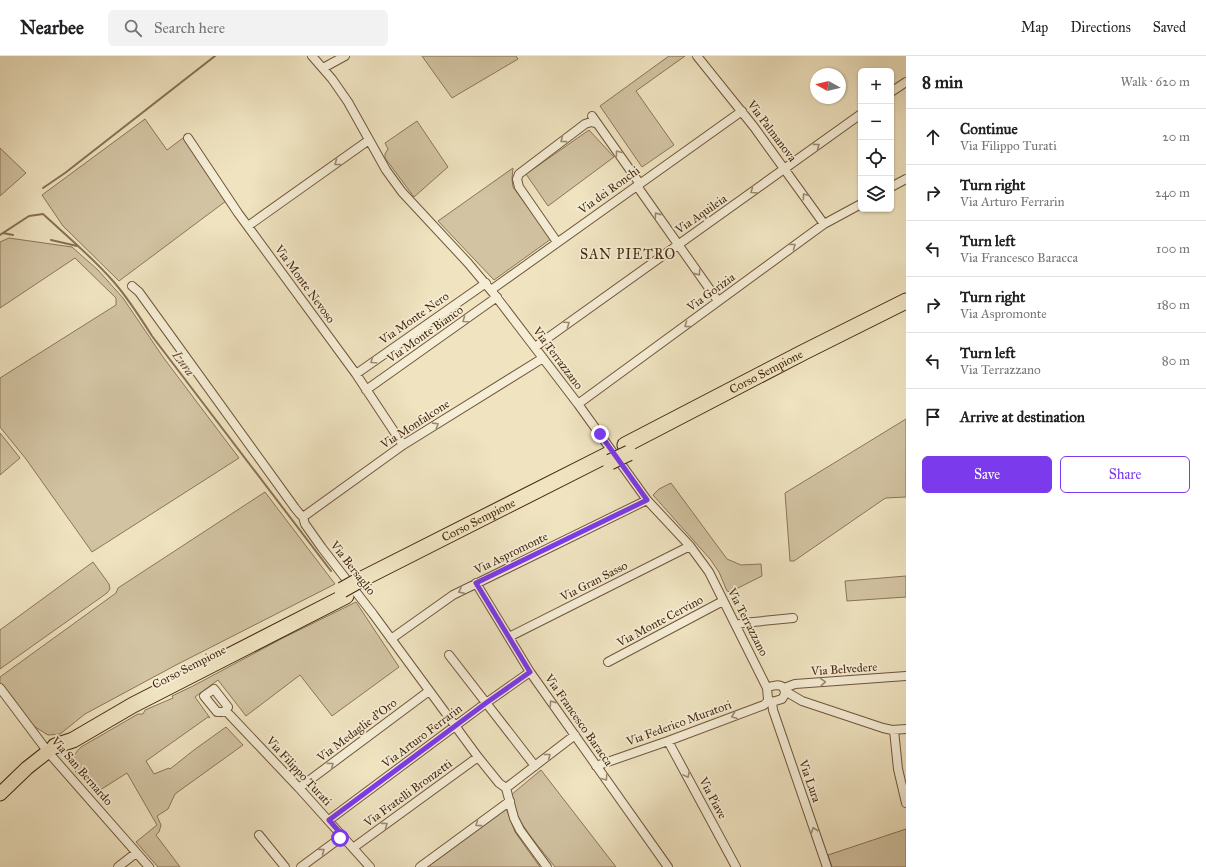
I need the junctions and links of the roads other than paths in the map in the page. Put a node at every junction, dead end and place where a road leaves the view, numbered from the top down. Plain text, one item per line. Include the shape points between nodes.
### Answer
1 (312, 56) edge
2 (344, 56) edge
3 (697, 56) edge
4 (323, 68) junction
5 (906, 82) edge
6 (894, 90) edge
7 (742, 111) junction
8 (858, 116) edge
9 (188, 138) dead end
10 (368, 140) junction
11 (785, 169) junction
12 (906, 179) edge
13 (638, 185) junction
14 (894, 186) edge
15 (858, 206) edge
16 (824, 224) junction
17 (248, 226) junction
18 (557, 242) junction
19 (678, 245) junction
20 (486, 283) junction
21 (132, 286) dead end
22 (491, 290) junction
23 (497, 297) junction
24 (906, 301) edge
25 (718, 302) junction
26 (906, 311) edge
27 (535, 347) junction
28 (543, 358) junction
29 (356, 374) junction
30 (366, 390) junction
31 (578, 404) junction
32 (403, 445) junction
33 (627, 449) junction
34 (647, 500) junction
35 (303, 517) junction
36 (690, 546) junction
37 (476, 583) junction
38 (723, 601) junction
39 (793, 618) dead end
40 (736, 625) junction
41 (510, 637) junction
42 (391, 638) junction
43 (449, 655) dead end
44 (608, 662) dead end
45 (530, 672) junction
46 (906, 676) edge
47 (0, 688) edge
48 (767, 688) junction
49 (785, 689) junction
50 (429, 691) junction
51 (781, 700) junction
52 (771, 701) junction
53 (802, 701) junction
54 (486, 703) junction
55 (226, 710) dead end
56 (455, 726) junction
57 (906, 729) edge
58 (894, 730) junction
59 (575, 735) junction
60 (668, 740) junction
61 (52, 749) junction
62 (478, 757) junction
63 (534, 766) junction
64 (596, 766) junction
65 (299, 788) junction
66 (506, 788) junction
67 (0, 794) edge
68 (510, 801) junction
69 (906, 803) edge
70 (329, 820) junction
71 (259, 835) dead end
72 (343, 836) junction
73 (353, 848) junction
74 (136, 853) junction
75 (118, 867) edge
76 (149, 867) edge
77 (285, 867) edge
78 (301, 867) edge
79 (370, 867) edge
80 (420, 867) edge
81 (548, 867) edge
82 (668, 867) edge
83 (736, 867) edge
84 (827, 867) edge

1 - 4 street, Via Terrazzano
2 - 4 street
3 - 7 street, Via Palmanova
4 - 10 street, Via Terrazzano via 357,116
5 - 6 street
7 - 11 street, Via Palmanova
7 - 13 street, Via dei Ronchi
11 -> 8 street, Via Aquileia
9 - 17 street, Via Monte Nevoso
10 -> 17 street
10 - 20 street, Via Terrazzano via 402,192
16 -> 11 street, Via Palmanova
11 -> 19 street, Via Aquileia
12 - 14 street
13 - 18 street, Via dei Ronchi
13 -> 18 street via 594,120 585,124 519,174 517,179 519,187
19 -> 13 street
15 - 16 street, Via Gorizia
25 -> 16 street, Via Gorizia
17 - 29 street, Via Monte Nevoso
18 - 22 street, Via dei Ronchi
19 -> 25 street
27 -> 19 street, Via Aquileia
20 - 22 street, Via Terrazzano
20 -> 29 street, Via Monte Nero
21 - 35 street, Via Bersaglio via 139,292
22 - 23 street, Via Terrazzano
23 - 27 street, Via Terrazzano
23 -> 30 street, Via Monte Bianco
24 - 33 highway, Corso Sempione via 804,352
25 -> 31 street, Via Gorizia
26 - 33 highway, Corso Sempione
27 - 28 street, Via Terrazzano
28 - 31 street, Via Terrazzano
32 -> 28 street, Via Monfalcone
29 - 30 street, Via Monte Nevoso
30 - 32 street, Via Monte Nevoso
31 - 34 street, Via Terrazzano
32 - 35 street, Via Monfalcone
33 - 61 highway, Corso Sempione, bridge via 98,714 73,730
34 - 36 street, Via Terrazzano
34 - 37 street, Via Aspromonte
35 - 42 street, Via Bersaglio via 322,548
36 - 38 street, Via Terrazzano via 709,572
36 - 41 street, Via Gran Sasso
37 - 41 street, Via Francesco Baracca
37 -> 42 street, Via Aspromonte via 452,595
38 - 40 street, Via Terrazzano
38 - 44 street, Via Monte Cervino
39 - 40 street
40 - 48 street, Via Terrazzano
41 - 45 street, Via Francesco Baracca
42 - 50 street, Via Bersaglio
43 - 54 street
45 - 54 street, Via Arturo Ferrarin
59 -> 45 street, Via Francesco Baracca
49 -> 46 street, Via Belvedere via 795,684
47 - 61 street, Via San Bernardo
48 - 49 street via 776,685
48 - 52 street
49 - 51 street
49 - 53 street
50 - 56 street, Via Bersaglio
65 -> 50 street, Via Medaglie d'Oro
51 - 52 street
51 - 53 street
52 -> 60 street, Via Federico Muratori
84 -> 52 street, Via Lura
53 - 58 street
54 - 56 street, Via Arturo Ferrarin
54 - 63 street
55 - 65 street, Via Filippo Turati
56 - 62 street, Via Bersaglio
56 - 70 street, Via Arturo Ferrarin
57 - 58 street
58 - 69 street via 898,769
63 -> 59 street
59 - 64 street, Via Francesco Baracca
60 - 64 street, Via Federico Muratori
60 -> 83 street, Via Piave
61 - 67 main road, Corso Sempione
61 - 74 street, Via San Bernardo
62 - 66 street, Via Bersaglio
73 -> 62 street, Via Fratelli Bronzetti
63 - 66 street
64 -> 82 street, Via Francesco Baracca
65 - 70 street, Via Filippo Turati
66 - 68 street, Via Bersaglio
68 -> 80 street
68 - 81 street, Via Bersaglio via 520,830
70 - 72 street, Via Filippo Turati
71 - 77 street
72 - 73 street, Via Filippo Turati
78 -> 72 street
73 - 79 street, Via Filippo Turati
74 - 75 street
74 - 76 street, Via San Bernardo

